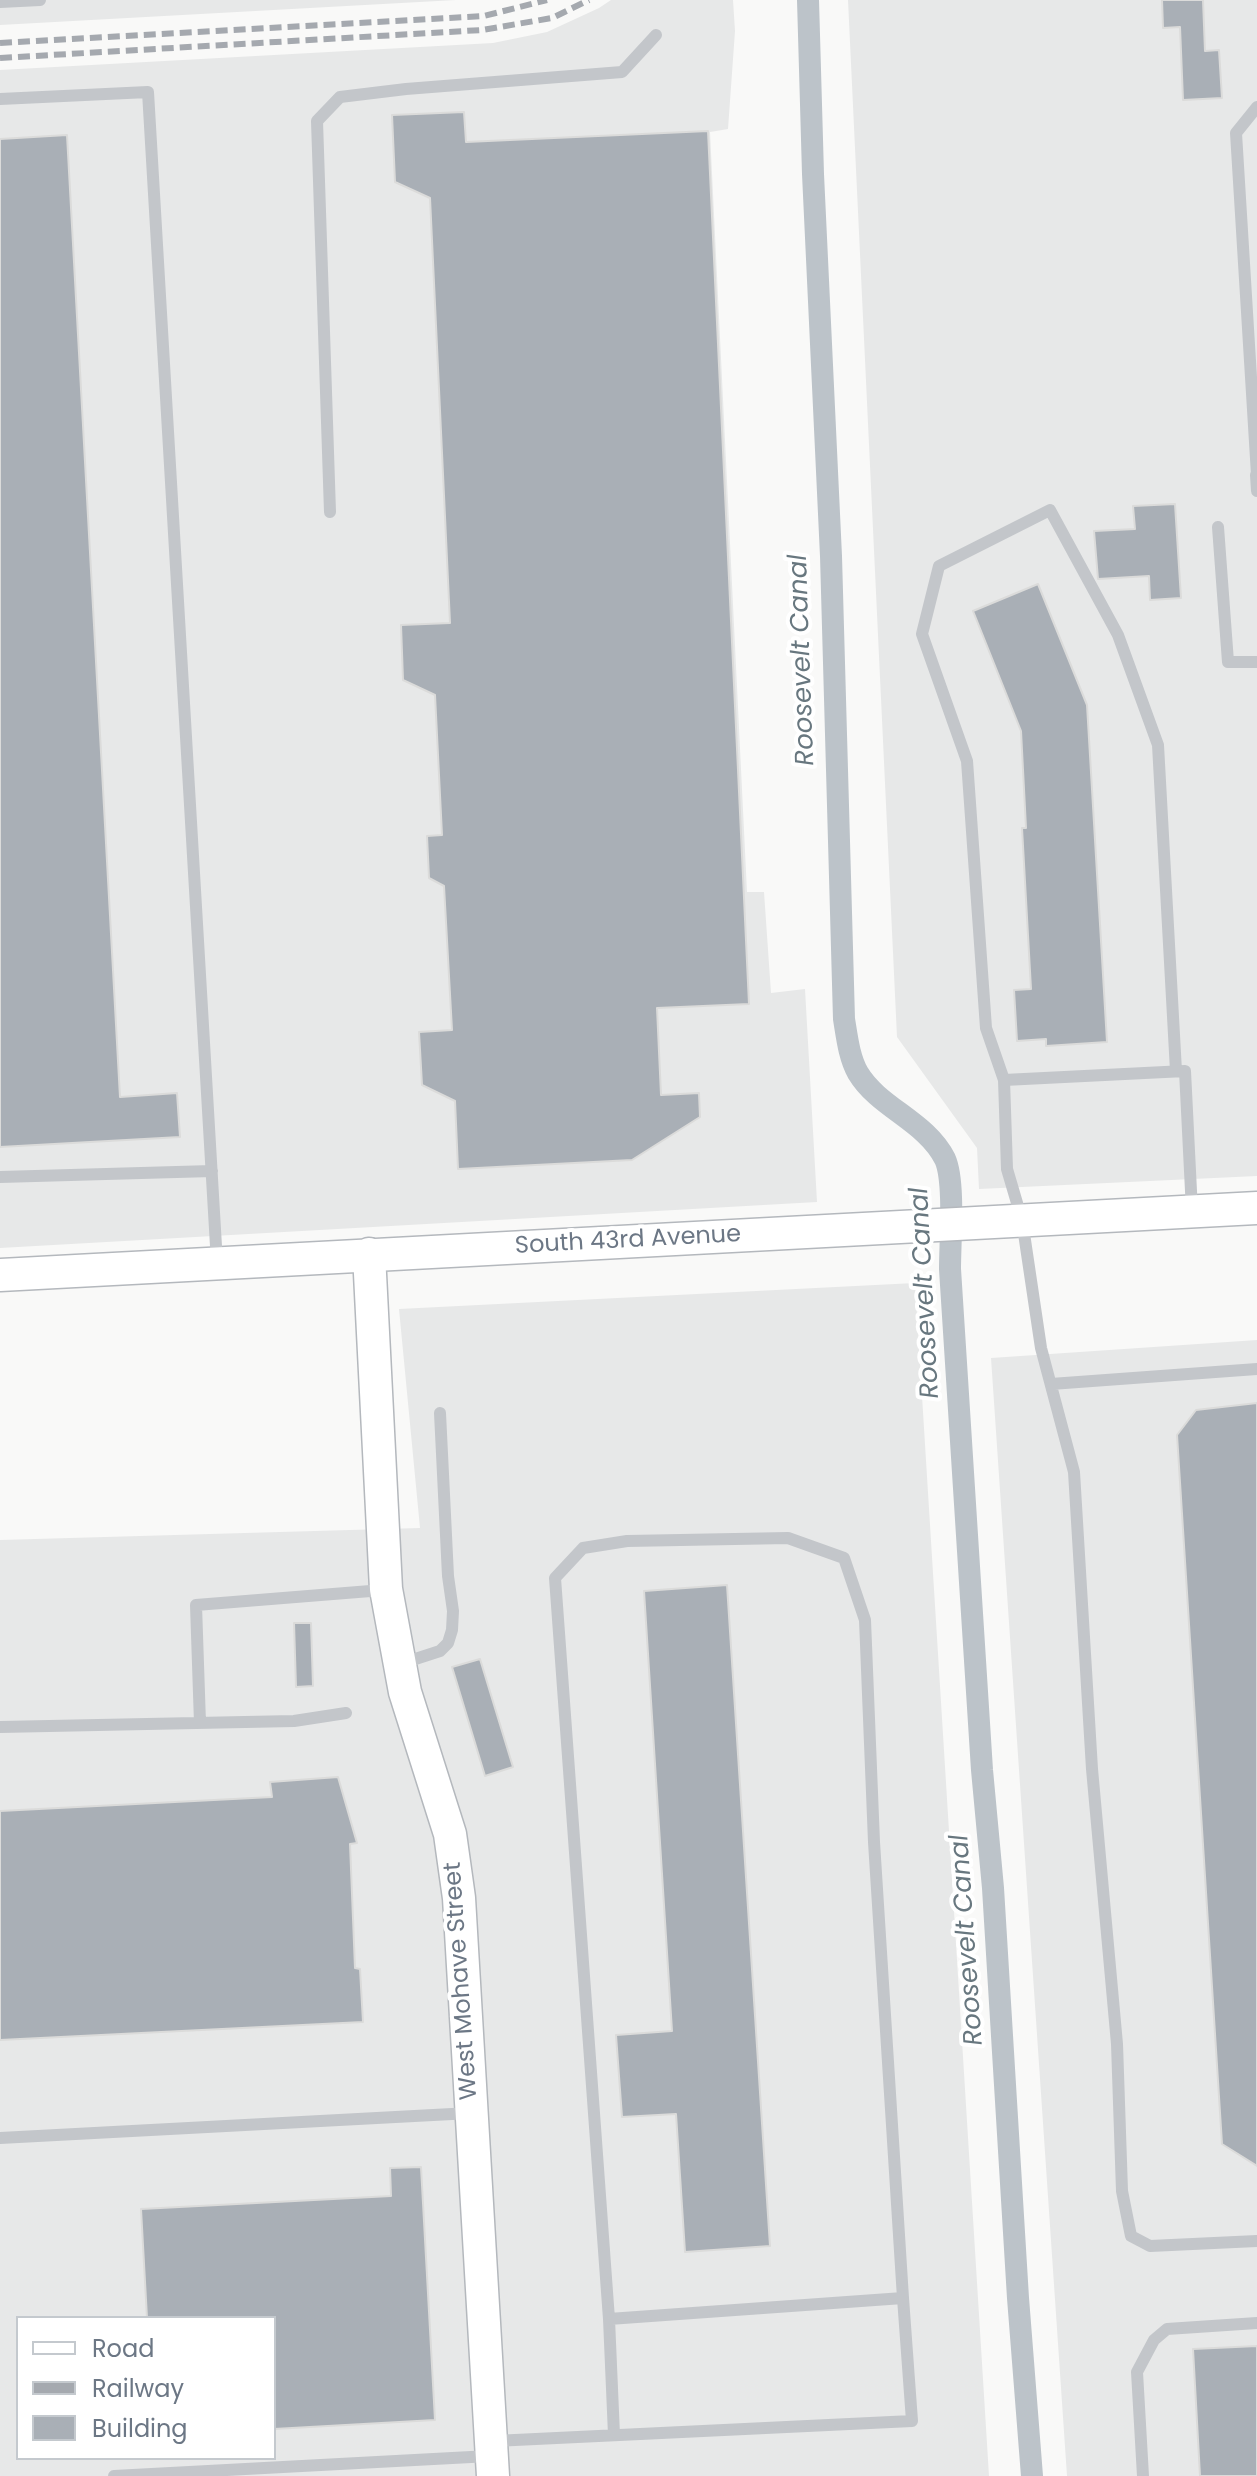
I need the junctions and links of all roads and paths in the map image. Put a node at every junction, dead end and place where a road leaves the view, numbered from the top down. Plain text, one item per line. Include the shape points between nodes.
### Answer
1 (40, 0) edge
2 (0, 2) edge
3 (656, 35) dead end
4 (0, 99) edge
5 (1257, 107) edge
6 (1256, 475) edge
7 (1257, 491) edge
8 (330, 512) dead end
9 (1218, 527) dead end
10 (1257, 662) edge
11 (1176, 1071) junction
12 (1004, 1080) junction
13 (212, 1171) junction
14 (0, 1177) edge
15 (1257, 1208) edge
16 (1192, 1211) junction
17 (1022, 1220) junction
18 (369, 1254) junction
19 (217, 1263) junction
20 (0, 1275) edge
21 (1257, 1369) edge
22 (1051, 1384) junction
23 (440, 1413) dead end
24 (386, 1589) junction
25 (400, 1664) junction
26 (346, 1713) dead end
27 (200, 1723) junction
28 (0, 1727) edge
29 (471, 2113) junction
30 (0, 2138) edge
31 (1257, 2241) edge
32 (903, 2298) junction
33 (609, 2319) junction
34 (1257, 2323) edge
35 (614, 2435) junction
36 (492, 2458) edge
37 (114, 2476) edge
38 (1143, 2476) edge

1 - 2 lane
3 - 8 lane via 622,72 340,97 317,121
4 - 13 lane via 148,92
5 - 6 lane via 1236,133
6 - 7 lane
9 - 10 lane via 1228,662
11 - 12 lane
11 - 12 lane via 1158,745 1118,635 1050,510 939,566 922,634 967,761 986,1028
11 - 16 lane via 1185,1071
12 - 17 lane via 1007,1169
13 - 14 lane
13 - 19 lane
15 - 16 main road, South 43rd Avenue
16 - 17 main road, South 43rd Avenue
17 - 18 main road, South 43rd Avenue
17 - 22 lane
18 - 19 main road, South 43rd Avenue
18 - 24 main road, West Mohave Street
19 - 20 main road, South 43rd Avenue
21 - 22 lane
22 - 31 lane via 1074,1472 1092,1769 1117,2044 1122,2191 1131,2236 1150,2246
23 - 25 lane via 452,1630 440,1651
24 - 25 main road, West Mohave Street
24 - 27 lane via 196,1605
25 - 29 main road, West Mohave Street via 450,1834 459,1898
26 - 27 lane via 294,1721
27 - 28 lane
29 - 30 lane
29 - 36 main road, West Mohave Street
32 - 33 lane
32 - 33 lane via 865,1620 844,1558 788,1538 627,1541 583,1548 555,1578
32 - 35 lane via 912,2421
33 - 35 lane
34 - 38 lane via 1167,2329 1154,2340 1137,2372
35 - 36 lane
36 - 37 lane

